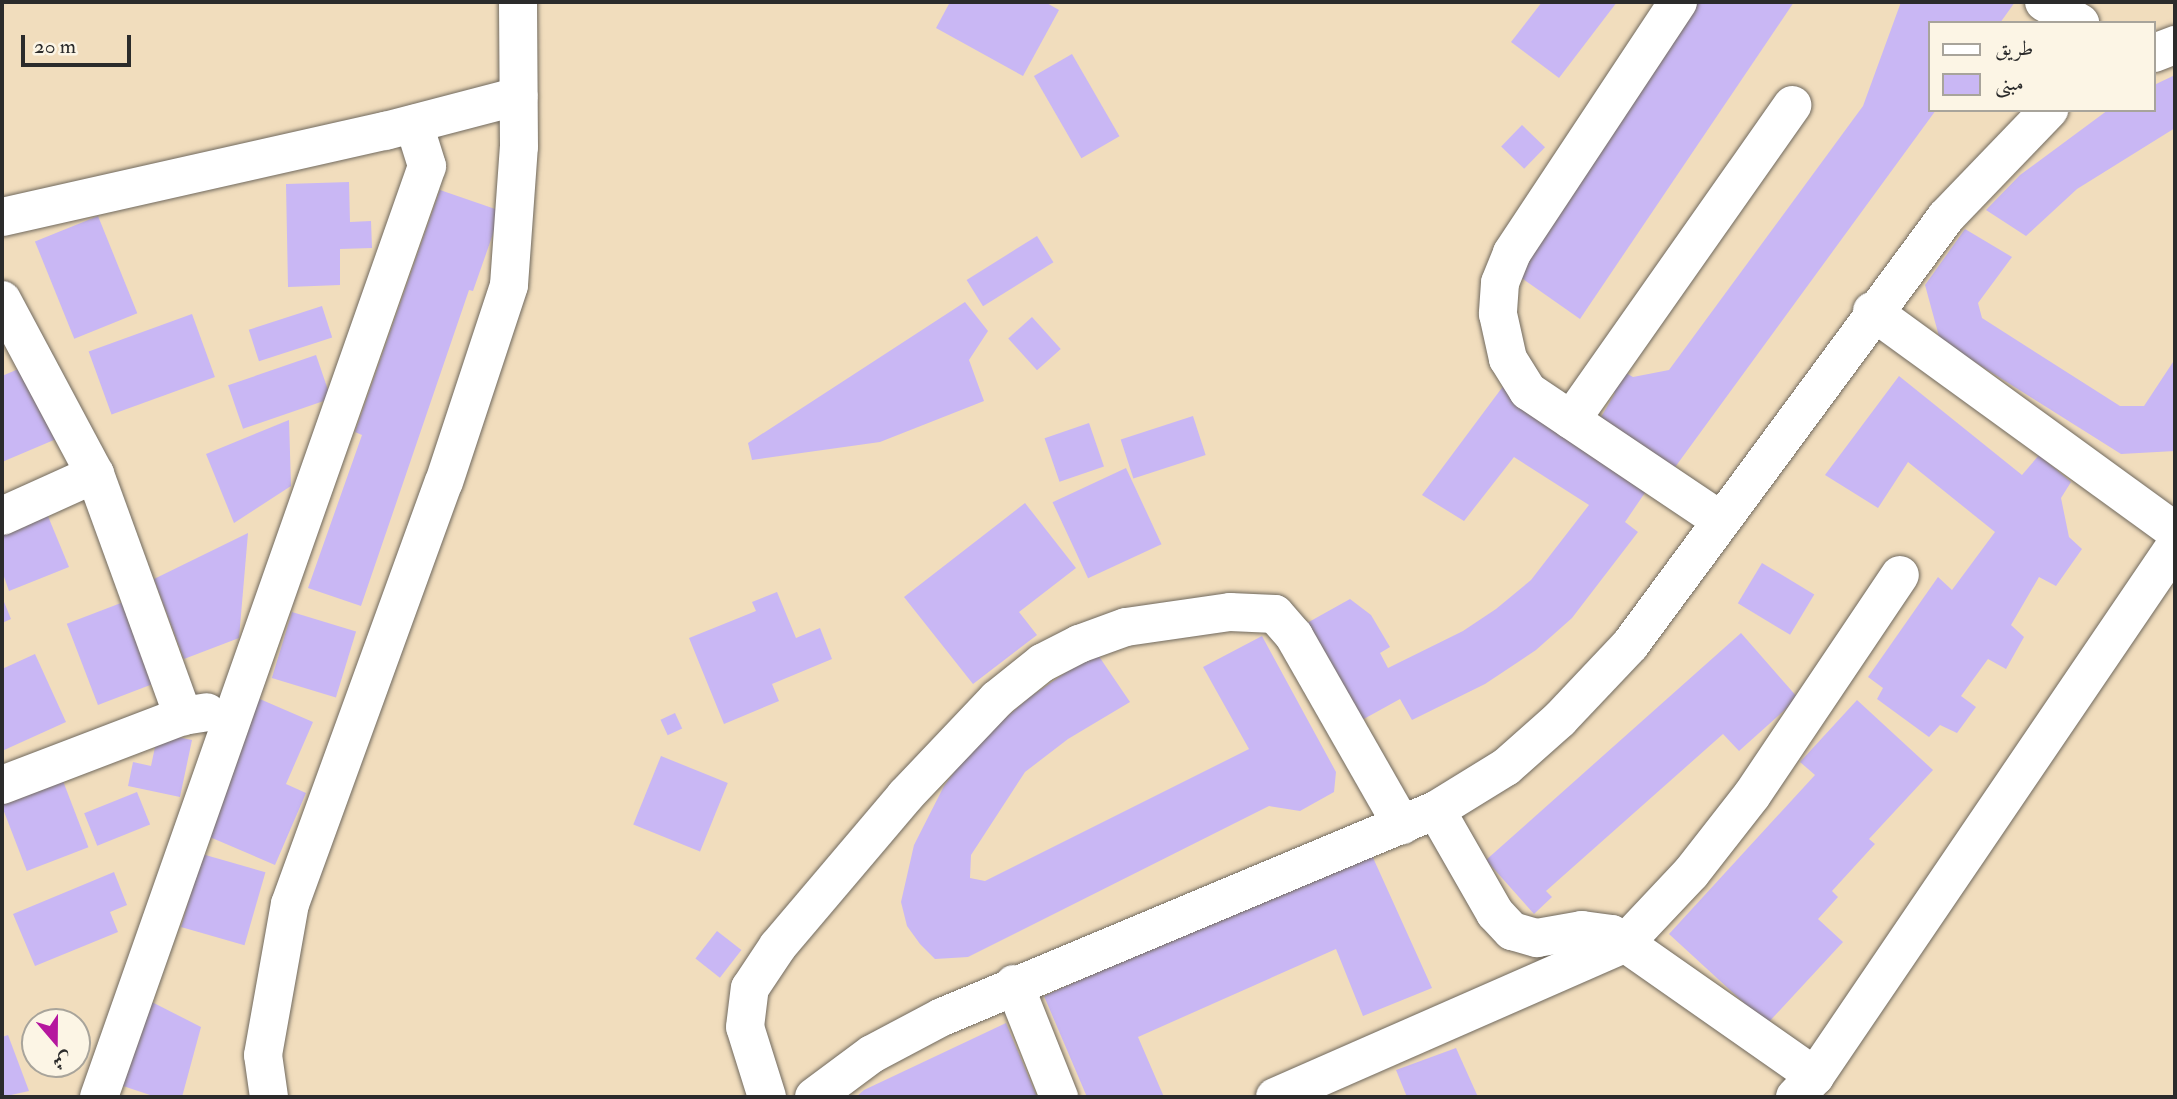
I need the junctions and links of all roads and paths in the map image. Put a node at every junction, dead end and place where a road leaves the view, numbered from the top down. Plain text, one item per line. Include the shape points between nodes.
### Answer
1 (518, 2) edge
2 (1678, 2) edge
3 (2044, 2) edge
4 (2077, 21) edge
5 (2175, 45) edge
6 (2156, 51) edge
7 (519, 96) junction
8 (1792, 105) dead end
9 (2047, 112) edge
10 (414, 124) junction
11 (2, 217) edge
12 (2, 300) edge
13 (1872, 311) junction
14 (1571, 420) junction
15 (95, 474) junction
16 (2, 516) edge
17 (1720, 520) junction
18 (2175, 531) edge
19 (2175, 546) edge
20 (1900, 575) dead end
21 (237, 708) junction
22 (183, 716) junction
23 (2, 785) edge
24 (1419, 818) junction
25 (1625, 943) junction
26 (1014, 984) junction
27 (1805, 1086) edge
28 (99, 1097) edge
29 (269, 1097) edge
30 (767, 1097) edge
31 (814, 1097) edge
32 (1059, 1097) edge
33 (1275, 1097) edge

1 - 7 street
2 - 14 street via 1512,253 1500,283 1498,314 1508,359 1528,391
3 - 4 street
5 - 6 street
7 - 10 street
7 - 29 street via 509,285 444,482 290,904 263,1055
8 - 14 street
9 - 13 street via 1946,217
10 - 11 street
10 - 21 street via 427,166
12 - 15 street
13 - 17 street
13 - 18 street
14 - 17 street
15 - 16 street
15 - 22 street
17 - 24 street via 1630,645 1560,719 1506,767
19 - 27 street
20 - 25 street via 1752,795 1691,873
21 - 22 street
21 - 28 street
22 - 23 street
24 - 25 street via 1512,931 1537,938 1582,930 1612,934
24 - 26 street
24 - 30 street via 1275,614 1230,612 1126,627 1079,644 1042,663 997,699 905,796 778,946 750,988 745,1027
25 - 27 street
25 - 33 street
26 - 31 street via 872,1054
26 - 32 street

